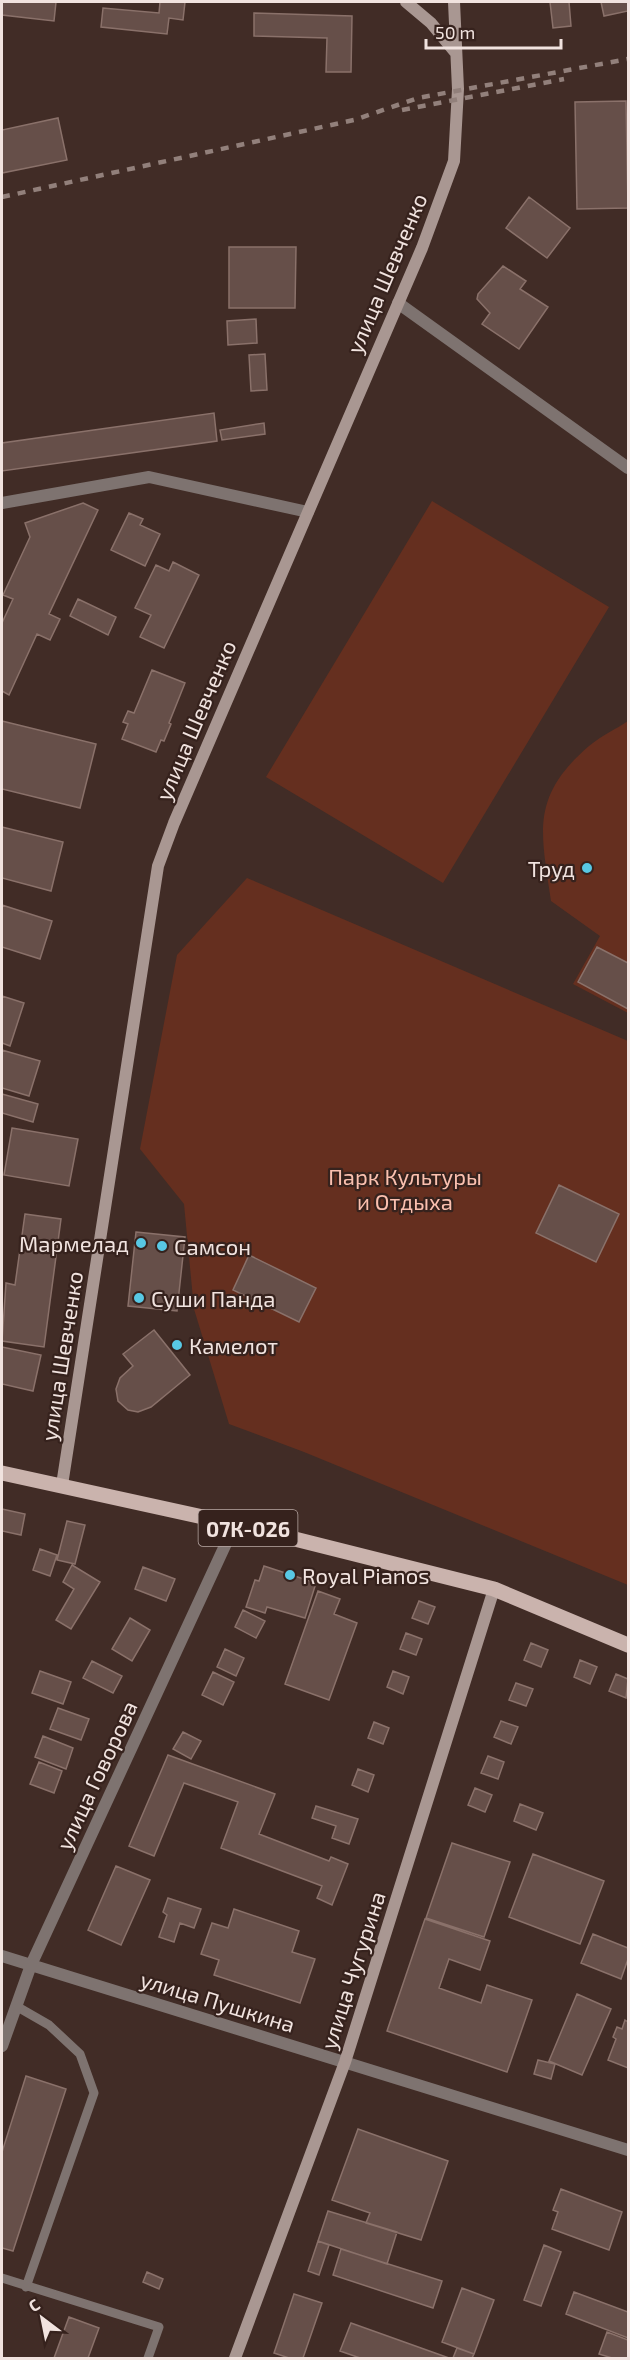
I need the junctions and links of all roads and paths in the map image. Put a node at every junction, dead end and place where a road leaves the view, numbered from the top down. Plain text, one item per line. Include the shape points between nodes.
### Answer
1 (406, 2) edge
2 (454, 2) edge
3 (455, 52) junction
4 (398, 303) junction
5 (628, 468) edge
6 (2, 503) edge
7 (308, 512) junction
8 (2, 1473) edge
9 (62, 1485) junction
10 (236, 1524) junction
11 (494, 1589) junction
12 (628, 1644) edge
13 (2, 1956) edge
14 (31, 1965) junction
15 (16, 2006) junction
16 (2, 2046) edge
17 (345, 2062) junction
18 (628, 2150) edge
19 (2, 2278) edge
20 (26, 2286) junction
21 (148, 2358) edge
22 (235, 2358) edge

1 - 3 street via 431,23
2 - 3 street, улица Шевченко
3 - 4 street, улица Шевченко via 459,89 454,161
4 - 5 street
4 - 7 street, улица Шевченко
6 - 7 street via 149,477
7 - 9 street, улица Шевченко via 158,866
8 - 9 main road, 07К-026
9 - 10 main road, 07К-026
10 - 11 main road, 07К-026
10 - 14 street, улица Говорова
11 - 12 main road, 07К-026
11 - 17 street, улица Чугурина
13 - 14 street, улица Пушкина
14 - 15 street, улица Говорова
14 - 17 street, улица Пушкина
15 - 16 street, улица Говорова
15 - 20 lane via 49,2025 80,2054 94,2093
17 - 18 street, улица Пушкина
17 - 22 street, улица Чугурина
19 - 20 lane
20 - 21 lane via 159,2327

